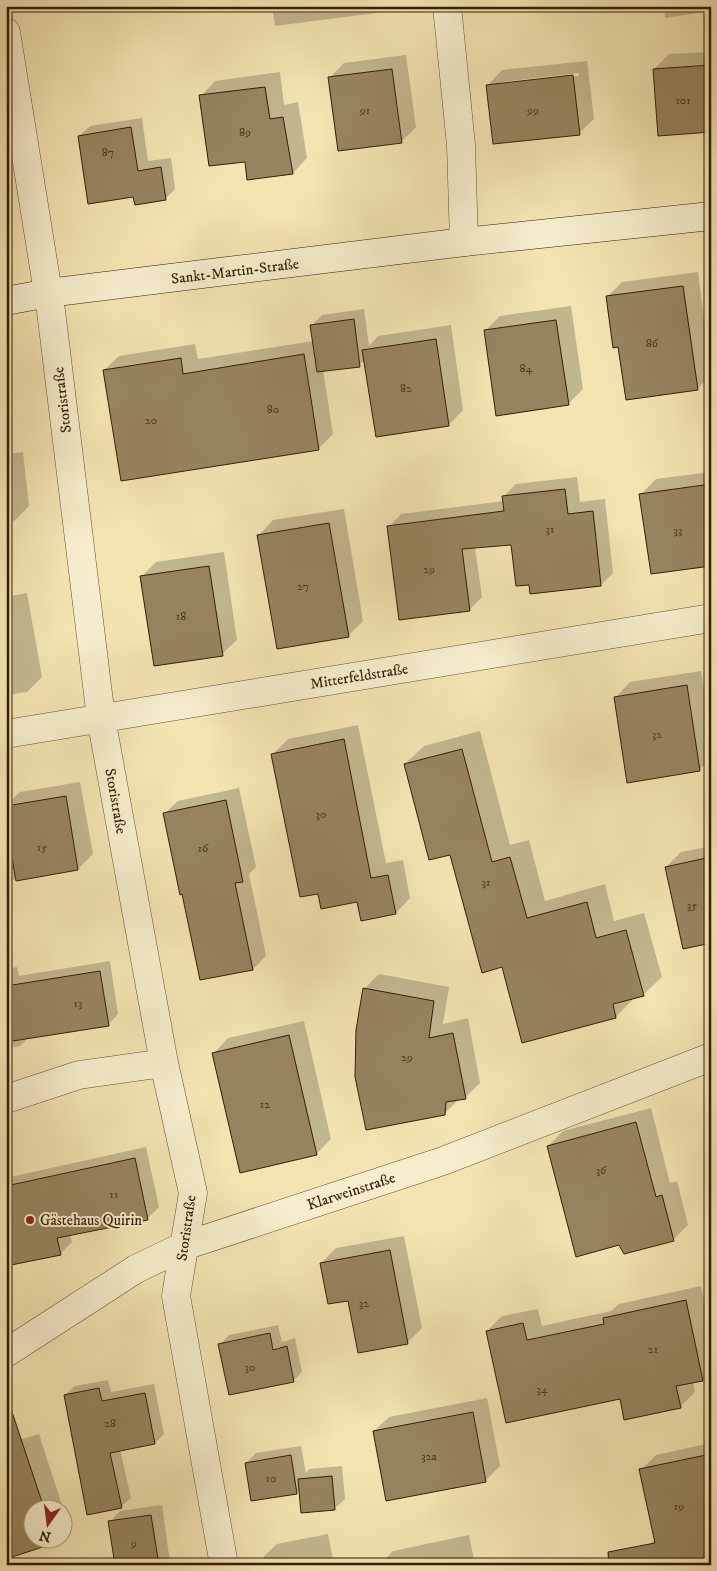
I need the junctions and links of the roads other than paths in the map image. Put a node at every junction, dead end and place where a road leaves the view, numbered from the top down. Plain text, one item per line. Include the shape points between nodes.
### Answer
1 (447, 6) edge
2 (6, 32) edge
3 (711, 216) edge
4 (464, 242) junction
5 (48, 293) junction
6 (6, 301) edge
7 (711, 618) edge
8 (101, 718) junction
9 (6, 734) edge
10 (711, 1057) edge
11 (164, 1063) junction
12 (6, 1099) edge
13 (184, 1246) junction
14 (6, 1353) edge
15 (224, 1565) edge

1 - 4 street via 461,145
2 - 5 street, Storistraße
3 - 4 street, Sankt-Martin-Straße
4 - 5 street, Sankt-Martin-Straße
5 - 6 street, Sankt-Martin-Straße
5 - 8 street, Storistraße
7 - 8 street, Mitterfeldstraße
8 - 9 street, Mitterfeldstraße
8 - 11 street, Storistraße
10 - 13 street, Klarweinstraße via 443,1161
11 - 12 street via 79,1076
11 - 13 street, Storistraße via 192,1193
13 - 14 street, Klarweinstraße via 136,1269
13 - 15 street, Storistraße via 176,1296

